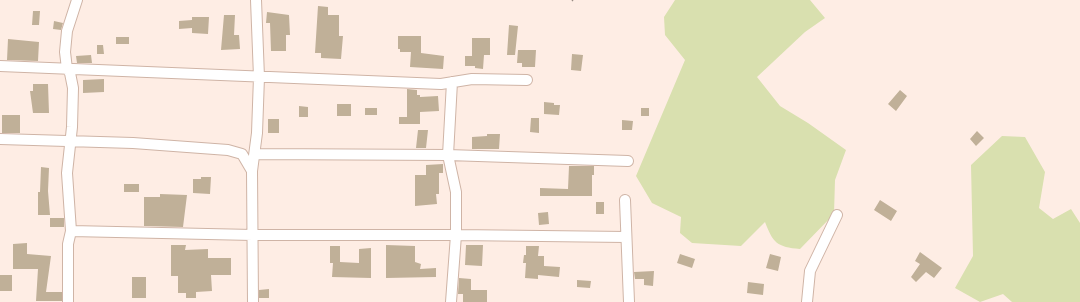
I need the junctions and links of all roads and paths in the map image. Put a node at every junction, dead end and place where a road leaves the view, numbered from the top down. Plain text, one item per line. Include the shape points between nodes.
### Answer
1 (77, 0) edge
2 (256, 0) edge
3 (0, 66) edge
4 (67, 69) junction
5 (259, 77) junction
6 (527, 80) dead end
7 (452, 82) junction
8 (0, 139) edge
9 (70, 142) junction
10 (255, 154) junction
11 (448, 155) junction
12 (628, 161) dead end
13 (252, 171) junction
14 (625, 200) dead end
15 (837, 215) dead end
16 (72, 231) junction
17 (253, 235) junction
18 (456, 235) junction
19 (626, 237) junction
20 (68, 302) edge
21 (253, 302) edge
22 (451, 302) edge
23 (629, 302) edge
24 (807, 302) edge

1 - 4 street via 67,31
2 - 5 street
3 - 4 street
4 - 5 street
4 - 9 street via 73,88
5 - 7 street via 441,84
5 - 10 street
6 - 7 street via 472,79
7 - 11 street
8 - 9 street
9 - 13 street via 133,143 228,150 242,154
9 - 16 street via 67,173
10 - 11 street
10 - 13 street
11 - 12 street
11 - 18 street via 456,192
13 - 17 street
14 - 19 street
15 - 24 street via 810,271
16 - 17 street
16 - 20 street via 68,244
17 - 18 street
17 - 21 street
18 - 19 street
18 - 22 street
19 - 23 street

